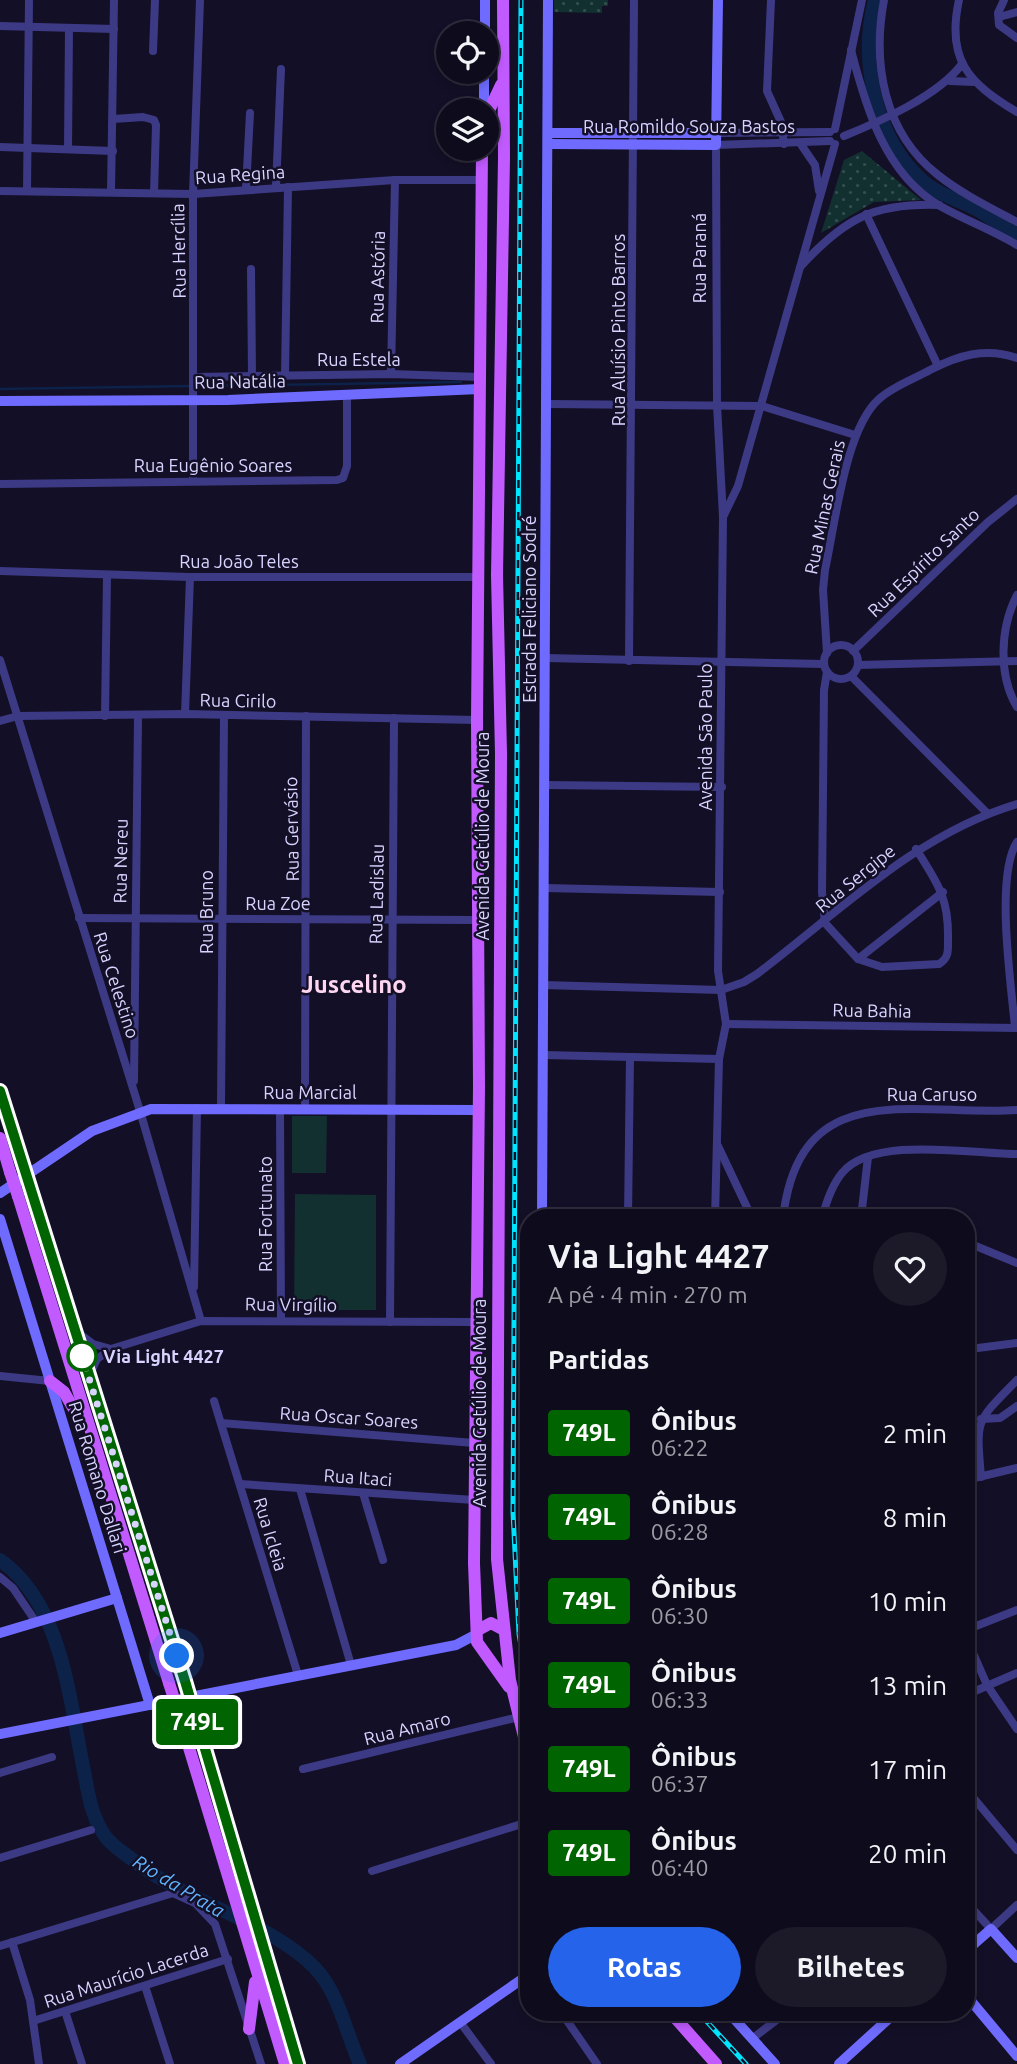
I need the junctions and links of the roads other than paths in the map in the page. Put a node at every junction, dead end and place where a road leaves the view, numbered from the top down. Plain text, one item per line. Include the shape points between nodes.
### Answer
1 (29, 0) edge
2 (114, 0) edge
3 (155, 0) edge
4 (200, 0) edge
5 (485, 0) edge
6 (503, 0) edge
7 (548, 0) edge
8 (634, 0) edge
9 (718, 0) edge
10 (771, 0) edge
11 (862, 0) edge
12 (884, 0) edge
13 (959, 0) edge
14 (1004, 0) edge
15 (1017, 12) edge
16 (999, 17) junction
17 (485, 21) edge
18 (0, 26) edge
19 (28, 27) junction
20 (69, 28) junction
21 (114, 29) junction
22 (1017, 38) edge
23 (851, 50) junction
24 (153, 51) dead end
25 (962, 64) junction
26 (281, 69) dead end
27 (503, 81) junction
28 (950, 81) junction
29 (974, 82) junction
30 (495, 98) edge
31 (1017, 112) edge
32 (250, 113) dead end
33 (891, 113) junction
34 (113, 119) junction
35 (875, 123) junction
36 (717, 133) junction
37 (783, 134) junction
38 (832, 137) junction
39 (635, 138) junction
40 (548, 139) junction
41 (800, 143) junction
42 (784, 144) junction
43 (716, 145) junction
44 (0, 147) edge
45 (28, 147) junction
46 (68, 149) junction
47 (113, 151) junction
48 (482, 161) edge
49 (395, 180) junction
50 (482, 180) junction
51 (276, 187) junction
52 (288, 187) junction
53 (246, 189) junction
54 (0, 191) edge
55 (27, 191) junction
56 (111, 192) junction
57 (154, 193) junction
58 (193, 194) junction
59 (503, 195) junction
60 (820, 197) junction
61 (939, 205) junction
62 (866, 214) junction
63 (1017, 222) edge
64 (1017, 245) edge
65 (800, 267) junction
66 (251, 269) dead end
67 (1017, 358) edge
68 (938, 366) junction
69 (391, 374) junction
70 (252, 376) junction
71 (285, 376) junction
72 (195, 378) junction
73 (480, 383) junction
74 (347, 396) junction
75 (194, 397) junction
76 (0, 401) edge
77 (633, 403) junction
78 (548, 404) junction
79 (716, 405) junction
80 (762, 405) junction
81 (855, 435) junction
82 (480, 452) junction
83 (499, 452) junction
84 (193, 481) junction
85 (0, 484) edge
86 (1017, 499) edge
87 (723, 517) junction
88 (0, 571) edge
89 (107, 575) junction
90 (478, 576) junction
91 (190, 577) junction
92 (1017, 595) edge
93 (853, 651) junction
94 (827, 653) junction
95 (545, 658) junction
96 (0, 660) edge
97 (629, 661) junction
98 (1017, 661) edge
99 (721, 662) junction
100 (1005, 663) junction
101 (858, 665) junction
102 (826, 668) junction
103 (851, 676) junction
104 (1017, 707) edge
105 (186, 714) junction
106 (223, 715) junction
107 (18, 716) junction
108 (105, 716) junction
109 (138, 716) junction
110 (306, 716) junction
111 (394, 718) junction
112 (477, 719) junction
113 (0, 721) edge
114 (500, 754) junction
115 (545, 785) junction
116 (722, 787) junction
117 (1017, 804) edge
118 (477, 810) junction
119 (987, 813) junction
120 (499, 838) junction
121 (1017, 842) edge
122 (916, 849) junction
123 (545, 888) junction
124 (720, 892) junction
125 (943, 892) junction
126 (79, 918) junction
127 (135, 918) junction
128 (222, 919) junction
129 (308, 919) junction
130 (392, 919) junction
131 (477, 920) junction
132 (825, 923) junction
133 (858, 960) junction
134 (542, 985) junction
135 (721, 990) junction
136 (726, 1024) junction
137 (1016, 1027) edge
138 (544, 1055) junction
139 (630, 1057) junction
140 (719, 1059) junction
141 (134, 1090) junction
142 (0, 1091) edge
143 (197, 1108) junction
144 (221, 1109) junction
145 (280, 1109) junction
146 (305, 1109) junction
147 (390, 1110) junction
148 (479, 1110) junction
149 (1017, 1110) edge
150 (140, 1111) junction
151 (0, 1138) edge
152 (716, 1143) junction
153 (1017, 1154) edge
154 (868, 1157) junction
155 (0, 1193) edge
156 (542, 1209) edge
157 (628, 1209) edge
158 (715, 1209) edge
159 (748, 1209) edge
160 (785, 1209) edge
161 (826, 1209) edge
162 (861, 1209) edge
163 (0, 1219) edge
164 (197, 1236) junction
165 (178, 1241) junction
166 (975, 1246) edge
167 (1017, 1263) edge
168 (193, 1293) junction
169 (281, 1320) junction
170 (201, 1321) junction
171 (390, 1322) junction
172 (476, 1322) junction
173 (75, 1330) junction
174 (1017, 1343) edge
175 (975, 1348) edge
176 (111, 1349) junction
177 (0, 1376) edge
178 (89, 1379) junction
179 (1017, 1380) edge
180 (50, 1381) junction
181 (214, 1401) dead end
182 (1017, 1406) edge
183 (981, 1419) junction
184 (221, 1423) junction
185 (474, 1443) junction
186 (97, 1451) junction
187 (1017, 1468) edge
188 (981, 1477) junction
189 (975, 1478) edge
190 (240, 1484) junction
191 (300, 1489) junction
192 (363, 1493) junction
193 (474, 1500) junction
194 (383, 1560) dead end
195 (0, 1577) edge
196 (117, 1598) junction
197 (1017, 1610) edge
198 (38, 1621) junction
199 (975, 1626) edge
200 (504, 1629) junction
201 (478, 1632) junction
202 (0, 1633) edge
203 (506, 1644) junction
204 (456, 1645) junction
205 (482, 1650) junction
206 (975, 1658) edge
207 (351, 1665) junction
208 (1017, 1673) edge
209 (298, 1675) junction
210 (987, 1685) junction
211 (975, 1691) edge
212 (513, 1693) junction
213 (150, 1705) junction
214 (519, 1717) junction
215 (520, 1721) edge
216 (1017, 1729) edge
217 (0, 1734) edge
218 (52, 1757) dead end
219 (303, 1769) dead end
220 (0, 1773) edge
221 (975, 1800) edge
222 (520, 1825) edge
223 (91, 1830) dead end
224 (1017, 1850) edge
225 (0, 1858) edge
226 (372, 1871) dead end
227 (1017, 1905) edge
228 (975, 1912) edge
229 (990, 1929) junction
230 (12, 1942) junction
231 (975, 1943) edge
232 (0, 1946) edge
233 (1017, 1958) edge
234 (228, 1959) junction
235 (252, 1962) junction
236 (520, 1981) edge
237 (145, 1986) junction
238 (975, 2006) edge
239 (65, 2011) junction
240 (33, 2021) junction
241 (567, 2021) edge
242 (678, 2021) edge
243 (737, 2021) edge
244 (775, 2021) edge
245 (886, 2021) edge
246 (460, 2022) junction
247 (249, 2029) junction
248 (752, 2038) junction
249 (1017, 2056) edge
250 (489, 2061) edge
251 (39, 2064) edge
252 (82, 2064) edge
253 (170, 2064) edge
254 (261, 2064) edge
255 (285, 2064) edge
256 (298, 2064) edge
257 (400, 2064) edge
258 (477, 2064) edge
259 (597, 2064) edge
260 (716, 2064) edge
261 (775, 2064) edge
262 (839, 2064) edge

1 - 19 street
2 - 21 street
3 - 24 street
4 - 58 street, Rua Hercília
5 - 17 main road
6 - 27 main road, Avenida Getúlio de Moura
7 - 40 main road, Estrada Feliciano Sodré
8 - 39 street, Rua Aluísio Pinto Barros
9 - 36 main road, Rua Paraná
10 - 37 street via 767,91
11 - 23 street, Avenida São Paulo
12 - 33 street via 878,60
13 - 25 street via 954,37
14 - 16 street
15 - 16 street
16 - 22 street via 999,25
18 - 19 street
19 - 20 street
19 - 45 street
20 - 21 street
20 - 46 street
21 - 34 street
23 - 35 street
23 - 38 street, Avenida São Paulo
25 - 28 street
25 - 29 street
26 - 51 street
27 - 30 main road
27 - 59 main road, Avenida Getúlio de Moura
28 - 29 street
28 - 33 street
29 - 31 street
32 - 53 street
33 - 35 street
33 - 63 street via 913,150 939,175
34 - 47 street
34 - 57 street via 143,117 156,125
35 - 38 street via 844,136 843,141
35 - 61 street via 897,165
36 - 37 street, Rua Romildo Souza Bastos
36 - 39 main road, Rua Romildo Souza Bastos
36 - 43 main road, Rua Paraná
37 - 38 street, Rua Romildo Souza Bastos
37 - 42 street
38 - 41 street, Rua Romildo Souza Bastos
38 - 60 street, Avenida São Paulo
39 - 40 main road, Rua Romildo Souza Bastos
39 - 43 main road, Rua Romildo Souza Bastos
39 - 77 street, Rua Aluísio Pinto Barros
40 - 78 main road, Estrada Feliciano Sodré
41 - 42 street, Rua Romildo Souza Bastos
41 - 60 street via 815,165
42 - 43 street, Rua Romildo Souza Bastos
43 - 79 street, Rua Paraná
44 - 45 street
45 - 46 street
45 - 55 street
46 - 47 street
47 - 56 street
48 - 50 main road, Avenida Getúlio de Moura
49 - 50 street, Rua Regina
49 - 52 street, Rua Regina
49 - 69 street, Rua Astória
50 - 59 main road
50 - 73 main road, Avenida Getúlio de Moura
51 - 52 street, Rua Regina
51 - 53 street, Rua Regina
52 - 71 street
53 - 58 street, Rua Regina
54 - 55 street, Rua Regina
55 - 56 street, Rua Regina
56 - 57 street, Rua Regina
57 - 58 street, Rua Regina
58 - 72 street, Rua Hercília
59 - 83 main road, Avenida Getúlio de Moura
60 - 65 street, Avenida São Paulo
61 - 62 street via 891,205
61 - 64 street
62 - 65 street via 834,234
62 - 68 street
65 - 80 street, Avenida São Paulo
66 - 70 street
67 - 68 street, Rua Minas Gerais via 993,351 968,354
68 - 81 street, Rua Minas Gerais via 880,398
69 - 71 street, Rua Estela
69 - 73 street, Rua Estela
70 - 71 street, Rua Estela
70 - 72 street, Rua Estela
72 - 75 street, Rua Hercília
73 - 74 main road, Rua Natália
73 - 82 main road, Avenida Getúlio de Moura
74 - 75 main road, Rua Natália
74 - 84 street, Rua Eugênio Soares via 348,466 343,478
75 - 76 main road, Rua Natália
75 - 84 street, Rua Hercília
77 - 78 street
77 - 79 street
77 - 97 street, Rua Aluísio Pinto Barros
78 - 95 main road, Estrada Feliciano Sodré
79 - 80 street
79 - 87 street, Rua Paraná
80 - 81 street
80 - 87 street, Avenida São Paulo via 732,504
81 - 94 street, Rua Minas Gerais via 824,580
82 - 83 main road
82 - 90 main road, Avenida Getúlio de Moura
83 - 114 main road, Avenida Getúlio de Moura
84 - 85 street, Rua Eugênio Soares
86 - 93 street, Rua Espírito Santo
87 - 99 street, Avenida São Paulo
88 - 89 street, Rua João Teles
89 - 91 street, Rua João Teles
89 - 108 street
90 - 91 street, Rua João Teles
90 - 112 main road, Avenida Getúlio de Moura
91 - 105 street
92 - 100 street via 1005,624
93 - 94 street via 839,645
93 - 101 street
94 - 102 street
95 - 97 street
95 - 115 main road, Estrada Feliciano Sodré
96 - 107 street, Rua Celestino
97 - 99 street
98 - 100 street
99 - 102 street
99 - 116 street, Avenida São Paulo
100 - 101 street
100 - 104 street via 1006,683
101 - 103 street
102 - 103 street via 841,679
102 - 132 street
103 - 119 street
105 - 106 street, Rua Cirilo
105 - 109 street, Rua Cirilo
106 - 110 street, Rua Cirilo
106 - 128 street, Rua Bruno
107 - 108 street, Rua Cirilo
107 - 113 street, Rua Cirilo
107 - 126 street, Rua Celestino
108 - 109 street, Rua Cirilo
109 - 127 street, Rua Nereu
110 - 111 street, Rua Cirilo
110 - 129 street, Rua Gervásio
111 - 112 street, Rua Cirilo
111 - 130 street, Rua Ladislau
112 - 114 main road via 482,758 491,762
112 - 118 main road, Avenida Getúlio de Moura
114 - 120 main road, Avenida Getúlio de Moura
115 - 116 street
115 - 123 main road, Estrada Feliciano Sodré
116 - 124 street, Avenida São Paulo
117 - 119 street, Rua Sergipe
118 - 120 main road via 481,785 487,779 493,784
118 - 131 main road, Avenida Getúlio de Moura
119 - 122 street, Rua Sergipe
120 - 200 main road, Avenida Getúlio de Moura via 496,1559
121 - 137 street via 1007,863 1006,890
122 - 125 street
122 - 132 street, Rua Sergipe
123 - 124 street
123 - 134 main road, Estrada Feliciano Sodré
124 - 135 street, Avenida São Paulo
125 - 133 street
125 - 133 street via 948,910 944,961 882,967
126 - 127 street, Rua Zoe
126 - 141 street, Rua Celestino
127 - 128 street, Rua Zoe
127 - 141 street, Rua Nereu
128 - 129 street, Rua Zoe
128 - 144 street, Rua Bruno
129 - 130 street, Rua Zoe
129 - 146 street, Rua Gervásio
130 - 131 street, Rua Zoe
130 - 147 street, Rua Ladislau
131 - 148 main road, Avenida Getúlio de Moura
132 - 133 street
132 - 135 street, Rua Sergipe via 744,982
134 - 135 street
134 - 138 main road, Estrada Feliciano Sodré
135 - 136 street, Avenida São Paulo
136 - 137 street, Rua Bahia
136 - 140 street, Avenida São Paulo
138 - 139 street
138 - 156 main road, Estrada Feliciano Sodré
139 - 140 street
139 - 157 street
140 - 152 street, Avenida São Paulo
141 - 150 street, Rua Celestino
142 - 173 main road, bridge
143 - 144 main road, Rua Marcial
143 - 150 main road, Rua Marcial
143 - 164 street
144 - 145 main road, Rua Marcial
145 - 146 main road, Rua Marcial
145 - 169 street, Rua Fortunato
146 - 147 main road, Rua Marcial
147 - 148 main road, Rua Marcial
147 - 171 street, Rua Ladislau
148 - 172 main road, Avenida Getúlio de Moura
149 - 160 street, Rua Caruso via 904,1108 847,1116 810,1144 794,1175
150 - 155 main road, Rua Marcial via 92,1131
150 - 165 street, Rua Celestino
151 - 186 main road, bridge
152 - 158 street, Avenida São Paulo
152 - 159 street
153 - 154 street via 906,1150
154 - 161 street via 842,1172
154 - 162 street
163 - 180 main road, Rua Romano Dallari
164 - 165 street
164 - 168 street
165 - 168 street, Rua Celestino
166 - 167 street
168 - 170 street, Rua Celestino
169 - 170 street, Rua Virgílio
169 - 171 street, Rua Virgílio
170 - 176 street, Rua Virgílio
171 - 172 street, Rua Virgílio
172 - 185 main road, Avenida Getúlio de Moura
173 - 176 street via 93,1344
173 - 178 main road
174 - 175 street
176 - 178 street via 97,1359
177 - 180 street
178 - 256 main road, bridge via 185,1681
179 - 183 street
180 - 186 main road via 68,1397
180 - 196 main road, Rua Romano Dallari
181 - 184 street, Rua Icleia
182 - 183 street via 1000,1418
183 - 188 street
184 - 185 street, Rua Oscar Soares
184 - 190 street, Rua Icleia
185 - 193 main road, Avenida Getúlio de Moura
186 - 235 main road, bridge
187 - 188 street
188 - 189 street
190 - 191 street, Rua Itaci
190 - 209 street, Rua Icleia
191 - 192 street, Rua Itaci
191 - 207 street
192 - 193 street, Rua Itaci
192 - 194 street
193 - 201 main road, Avenida Getúlio de Moura
195 - 198 street
196 - 198 main road
196 - 213 main road, Rua Romano Dallari
197 - 199 street
198 - 202 main road
200 - 201 main road via 491,1623
200 - 203 main road
201 - 204 main road
201 - 205 main road
203 - 205 main road via 496,1653
203 - 212 main road
204 - 205 main road
204 - 207 main road
205 - 212 main road
206 - 210 street
207 - 209 main road
208 - 210 street
209 - 213 main road
210 - 211 street
210 - 216 street
212 - 214 main road
213 - 217 main road
214 - 215 main road
214 - 219 street, Rua Amaro
218 - 220 street
221 - 224 street
222 - 226 street
223 - 225 street
227 - 229 street
228 - 229 street
229 - 231 main road
229 - 233 main road
230 - 232 street
230 - 234 street via 173,1893 205,1911 219,1931
230 - 240 street
234 - 237 street, Rua Maurício Lacerda
234 - 247 street
235 - 247 main road via 256,1994
235 - 255 main road
236 - 246 main road
237 - 239 street, Rua Maurício Lacerda
237 - 253 street
238 - 249 main road
239 - 240 street, Rua Maurício Lacerda
239 - 252 street
240 - 251 street
241 - 259 street
242 - 260 main road
243 - 248 main road
244 - 248 street
245 - 262 main road
246 - 250 street
246 - 257 main road
247 - 254 street
248 - 261 main road
250 - 258 street

